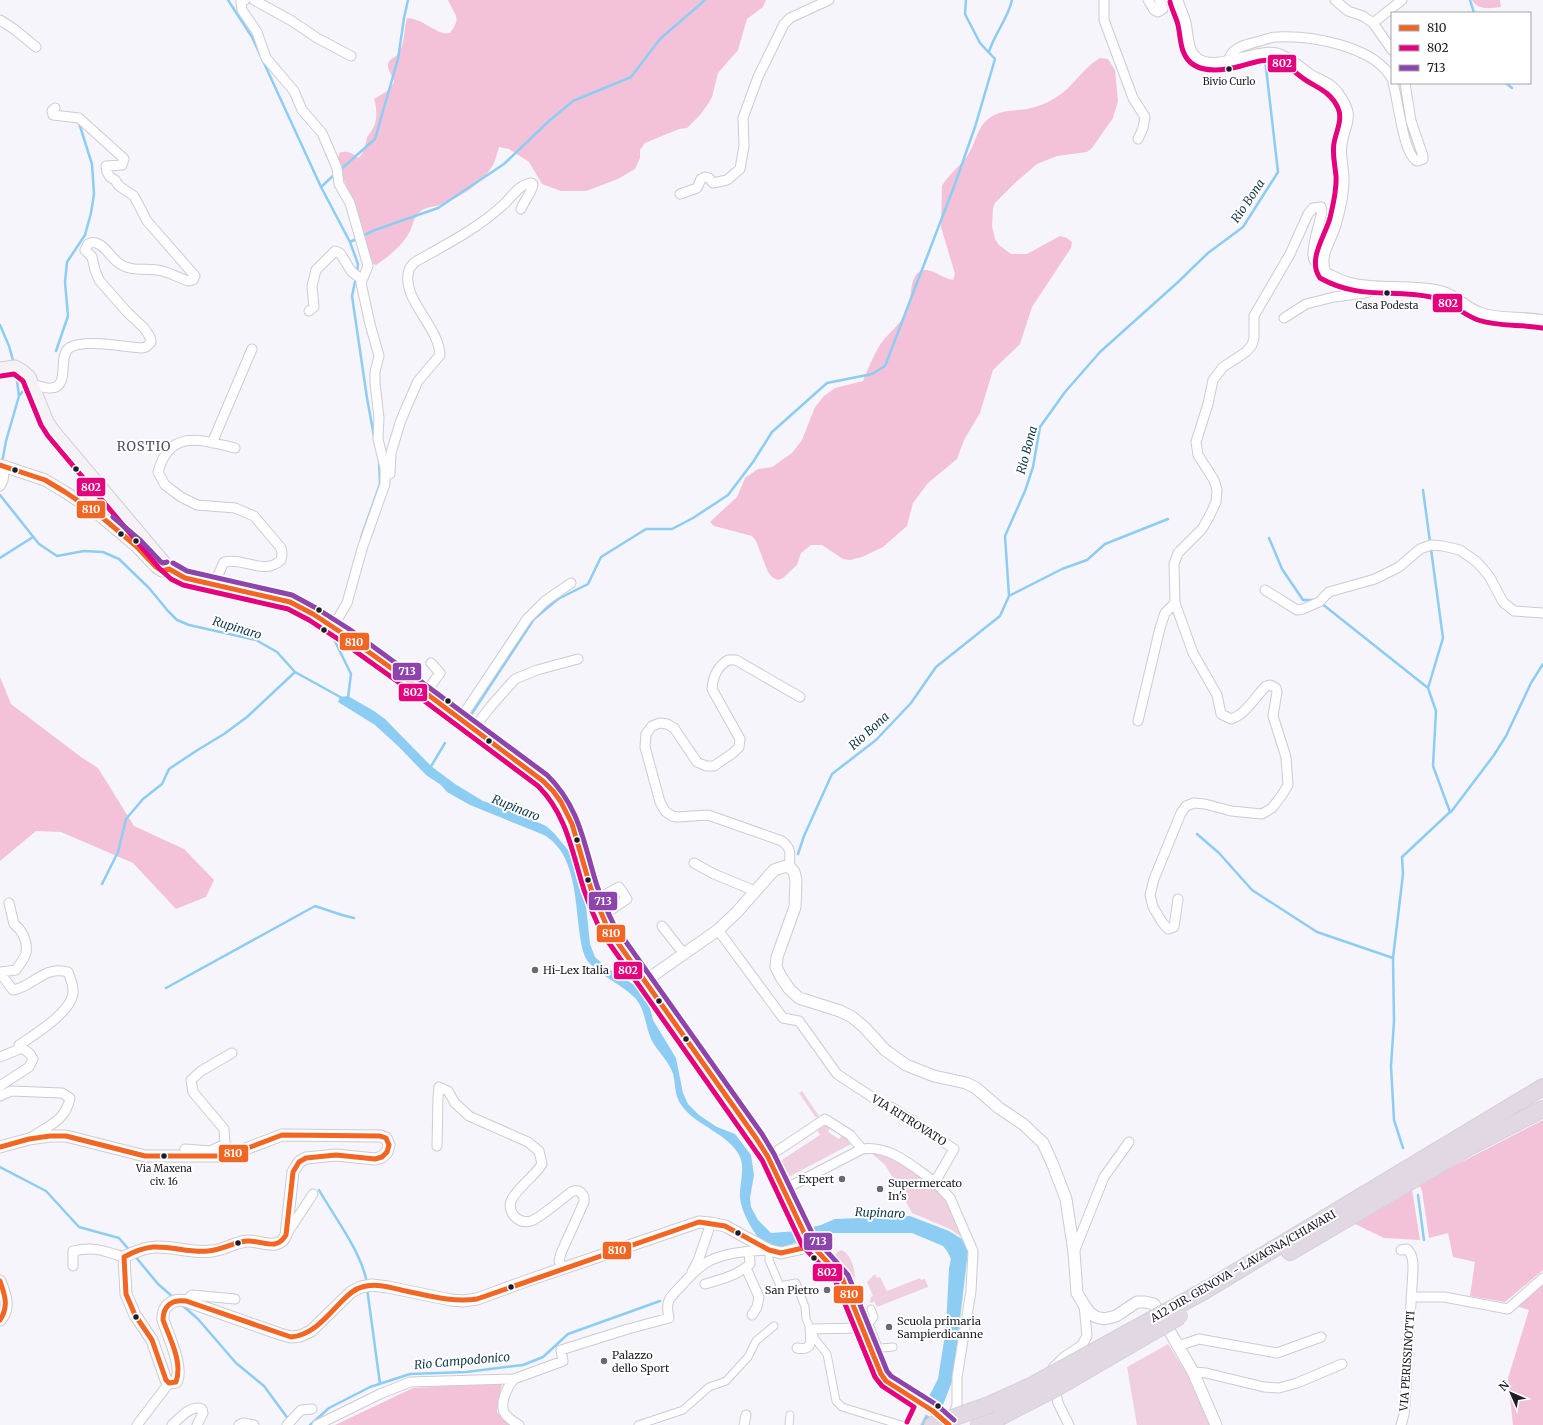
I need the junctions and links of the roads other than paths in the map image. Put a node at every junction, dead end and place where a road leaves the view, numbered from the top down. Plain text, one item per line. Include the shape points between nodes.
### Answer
1 (245, 0) edge
2 (254, 0) edge
3 (829, 0) edge
4 (1104, 0) edge
5 (1148, 0) edge
6 (1159, 0) edge
7 (1335, 0) edge
8 (1402, 0) edge
9 (1175, 2) edge
10 (0, 20) edge
11 (1372, 23) junction
12 (36, 47) dead end
13 (1391, 49) edge
14 (351, 56) dead end
15 (1227, 62) junction
16 (1391, 77) edge
17 (1394, 84) edge
18 (1405, 84) edge
19 (54, 108) dead end
20 (1138, 139) dead end
21 (680, 194) dead end
22 (521, 209) dead end
23 (1323, 267) junction
24 (362, 280) junction
25 (1386, 287) junction
26 (309, 311) dead end
27 (1284, 318) dead end
28 (1543, 321) edge
29 (252, 349) dead end
30 (0, 369) edge
31 (33, 385) junction
32 (212, 443) junction
33 (235, 448) dead end
34 (2, 466) edge
35 (385, 484) junction
36 (0, 486) edge
37 (169, 569) junction
38 (571, 583) dead end
39 (214, 584) junction
40 (1265, 590) dead end
41 (1175, 603) junction
42 (1543, 613) edge
43 (333, 627) junction
44 (578, 659) dead end
45 (431, 663) dead end
46 (426, 692) junction
47 (800, 697) dead end
48 (461, 718) junction
49 (1138, 721) dead end
50 (474, 728) junction
51 (694, 863) dead end
52 (789, 866) junction
53 (755, 892) junction
54 (1178, 899) dead end
55 (595, 900) junction
56 (9, 903) dead end
57 (602, 916) junction
58 (662, 926) dead end
59 (718, 930) junction
60 (684, 954) junction
61 (0, 972) edge
62 (645, 981) junction
63 (22, 1048) junction
64 (232, 1053) dead end
65 (0, 1057) edge
66 (0, 1086) edge
67 (1543, 1087) edge
68 (0, 1096) edge
69 (1543, 1109) edge
70 (29, 1138) junction
71 (1129, 1142) dead end
72 (437, 1146) dead end
73 (0, 1147) edge
74 (862, 1149) junction
75 (184, 1156) junction
76 (768, 1157) junction
77 (935, 1182) junction
78 (783, 1190) junction
79 (313, 1194) dead end
80 (711, 1223) junction
81 (286, 1235) junction
82 (807, 1238) junction
83 (769, 1250) junction
84 (1401, 1250) dead end
85 (749, 1251) junction
86 (1074, 1252) junction
87 (124, 1257) junction
88 (73, 1266) dead end
89 (563, 1268) junction
90 (746, 1268) junction
91 (690, 1276) junction
92 (1543, 1278) edge
93 (0, 1282) edge
94 (705, 1284) dead end
95 (1207, 1295) junction
96 (1411, 1297) junction
97 (235, 1299) dead end
98 (186, 1301) junction
99 (1084, 1306) junction
100 (871, 1309) dead end
101 (752, 1315) dead end
102 (0, 1320) edge
103 (774, 1326) dead end
104 (862, 1328) junction
105 (811, 1329) junction
106 (1321, 1337) dead end
107 (893, 1346) dead end
108 (1178, 1346) junction
109 (797, 1348) dead end
110 (1342, 1364) dead end
111 (1193, 1372) junction
112 (514, 1379) junction
113 (169, 1383) junction
114 (923, 1405) junction
115 (312, 1410) dead end
116 (746, 1415) dead end
117 (790, 1415) dead end
118 (943, 1423) edge
119 (137, 1425) edge
120 (172, 1425) edge
121 (197, 1425) edge
122 (239, 1425) edge
123 (254, 1425) edge
124 (287, 1425) edge
125 (317, 1425) edge
126 (519, 1425) edge
127 (638, 1425) edge
128 (744, 1425) edge
129 (789, 1425) edge
130 (901, 1425) edge
131 (914, 1425) edge
132 (979, 1425) edge
133 (1069, 1425) edge
134 (1216, 1425) edge
135 (1401, 1425) edge

1 - 24 street via 241,2 242,10 257,32 266,58 294,91 302,110 322,134 337,168 339,184 350,203 368,266
2 - 14 street
3 - 21 street via 790,18 784,24 758,77 743,118 744,146 740,169 727,180 713,183 705,176 697,188
4 - 20 street via 1104,20 1133,98 1145,117
5 - 6 street via 1158,12 1163,9
7 - 11 street via 1348,11 1363,16
8 - 11 street
9 - 15 street via 1184,22 1191,52 1198,59 1208,63
10 - 12 street
11 - 13 street
15 - 16 street via 1233,52 1243,46 1275,37 1304,38 1328,41 1349,48 1376,63
15 - 23 street via 1263,54 1276,54 1325,82 1341,98 1348,113 1340,156 1342,193 1335,225 1322,257
17 - 18 street via 1401,126 1412,157 1417,161 1423,159 1423,156 1411,121
19 - 31 street via 53,115 79,118 124,159 122,165 106,166 110,177 118,186 134,196 147,221 195,276 189,281 168,272 131,269 120,264 99,244 88,244 85,250 92,257 99,280 144,328 150,342 141,348 79,344 68,350 62,380 58,385 46,388
22 - 35 street via 533,188 531,183 523,185 503,205 466,234 415,262 409,269 410,293 437,338 440,356 418,381 403,415 391,453 390,479
23 - 25 street via 1325,273 1347,283
23 - 41 street via 1317,264 1312,256 1322,211 1318,206 1308,214 1290,254 1254,316 1252,345 1223,367 1213,380 1196,447 1198,455 1214,480 1217,490 1216,502 1202,529 1178,553 1174,564
24 - 26 street via 351,271 340,253 335,251 316,270 312,286 314,307
24 - 35 street via 379,356 375,383 379,418 378,439 385,468
25 - 27 street via 1306,304
25 - 28 street via 1409,287 1443,292 1489,316
29 - 32 street
30 - 31 main road via 15,367 29,377
31 - 37 main road via 47,422 54,432
32 - 33 street
32 - 39 street via 188,440 177,443 161,461 158,472 161,480 181,497 197,506 235,508 254,516 281,548 282,554 276,565 266,567 224,562
34 - 36 street via 3,480
34 - 37 street via 45,480 65,492 98,514 162,571
35 - 43 street via 362,549 347,603
37 - 39 main road via 185,578
38 - 48 street via 545,601 527,619
39 - 43 main road via 290,602
40 - 42 street via 1297,610 1303,609 1319,602 1329,592 1375,579 1399,567 1420,549 1431,545 1460,550 1477,562 1489,576 1503,602 1514,611
41 - 49 street via 1165,613 1160,628
41 - 54 street via 1193,653 1217,695 1222,714 1231,719 1236,718 1266,686 1276,688 1278,692 1273,716 1286,757 1288,785 1272,808 1262,814 1231,811 1205,804 1194,803 1186,806 1154,879 1150,895 1153,907 1168,929 1174,927
43 - 46 main road
44 - 50 street via 537,670 515,680
45 - 46 street via 440,672
46 - 48 main road
47 - 52 street via 736,660 728,660 717,670 712,681 712,689 740,739 739,747 714,766 706,766 697,762 674,728 660,723 652,726 646,734 645,747 660,802 672,816 708,815 782,841 788,845 790,851
48 - 50 main road
50 - 55 main road via 543,781 553,792 572,824
51 - 53 street
52 - 53 street via 774,870
52 - 86 street via 796,880 795,907 776,966 790,990 799,998 852,1017 885,1050 906,1065 976,1088 1035,1134 1043,1143 1066,1199
53 - 59 street
55 - 57 main road
55 - 57 street via 619,887 627,899
56 - 61 street via 14,924 21,929 26,953 16,970
57 - 62 main road via 608,929
58 - 60 street
59 - 60 street
59 - 77 street, VIA RITROVATO via 783,1018 799,1021 837,1074 954,1149
60 - 62 street
61 - 63 street via 13,990 20,989 44,974 60,970 68,972 72,984 70,1002 64,1010 42,1030 19,1045
62 - 76 main road
63 - 65 street
63 - 66 street via 32,1059 29,1067
64 - 75 street via 201,1071 191,1080 193,1092 224,1129 225,1144 210,1150 185,1149
67 - 95 highway, A12 DIR. GENOVA - LAVAGNA/CHIAVARI
68 - 70 street via 10,1091 62,1093 70,1098 67,1110 60,1119
69 - 95 highway via 1469,1147
70 - 73 street
70 - 75 street via 66,1136 145,1156
71 - 86 street via 1104,1177
72 - 89 street via 440,1087 448,1091 455,1103 470,1116 528,1142 539,1151 542,1164 512,1198 510,1208 512,1214 520,1220 530,1221 571,1192 577,1191 582,1194 584,1202 559,1261
74 - 76 street via 850,1135 826,1120
74 - 77 street via 872,1148 891,1152
74 - 78 street
75 - 81 street via 227,1156 282,1135 386,1138 387,1152 375,1159 336,1155 306,1158 299,1162 293,1172
76 - 78 main road
77 - 118 street via 950,1198 973,1251 970,1291 957,1377 957,1405
78 - 82 main road
79 - 81 street
80 - 83 street via 725,1226
80 - 89 street via 699,1222 685,1226
80 - 91 street
81 - 87 street via 284,1240 276,1244 246,1241 200,1252 156,1247
82 - 83 street via 781,1253
82 - 104 main road via 842,1278
83 - 85 street
83 - 105 street via 769,1260 780,1286 796,1283
84 - 96 street, VIA PERISSINOTTI via 1407,1249 1413,1260
85 - 90 street via 750,1264
85 - 91 street via 708,1262
86 - 99 street via 1077,1293
87 - 88 street via 94,1248 73,1251
87 - 113 street via 126,1294 134,1316 152,1340
89 - 98 street via 477,1299 463,1301 372,1285 361,1287 351,1292 311,1331 291,1337
90 - 94 street via 724,1279
90 - 101 street via 759,1297
91 - 112 street via 670,1298 666,1307 670,1318 561,1350 563,1362
92 - 96 street, VIA PERISSINOTTI via 1508,1309 1444,1297
93 - 102 street via 6,1299 5,1311
95 - 118 highway, A12 DIR. GENOVA - LAVAGNA/CHIAVARI, bridge via 1033,1385
95 - 132 highway, bridge via 1056,1388
96 - 135 street, VIA PERISSINOTTI via 1405,1404
97 - 98 street via 192,1295
98 - 113 street via 171,1302 162,1314 178,1366 176,1382
99 - 108 street via 1096,1317 1104,1319 1116,1316 1137,1302 1154,1304
99 - 133 street via 1087,1336 1082,1345 1051,1370 1058,1403
100 - 107 street via 874,1317 869,1324 879,1351 880,1348
103 - 127 street via 756,1341 748,1357 726,1381 709,1387 683,1410
104 - 105 street
104 - 114 main road via 883,1378
105 - 109 street via 811,1342 808,1347
105 - 130 street via 815,1339 827,1354 836,1401 842,1407
106 - 108 street via 1277,1353 1199,1339
108 - 111 street
110 - 111 street via 1279,1388
111 - 134 street
112 - 125 street via 410,1382
112 - 126 street via 508,1386 504,1399 504,1412 510,1420
113 - 119 street
114 - 118 main road
114 - 131 main road
115 - 124 street via 301,1410
116 - 128 street
117 - 129 street
120 - 121 street via 193,1407 198,1407 203,1413
122 - 123 street

